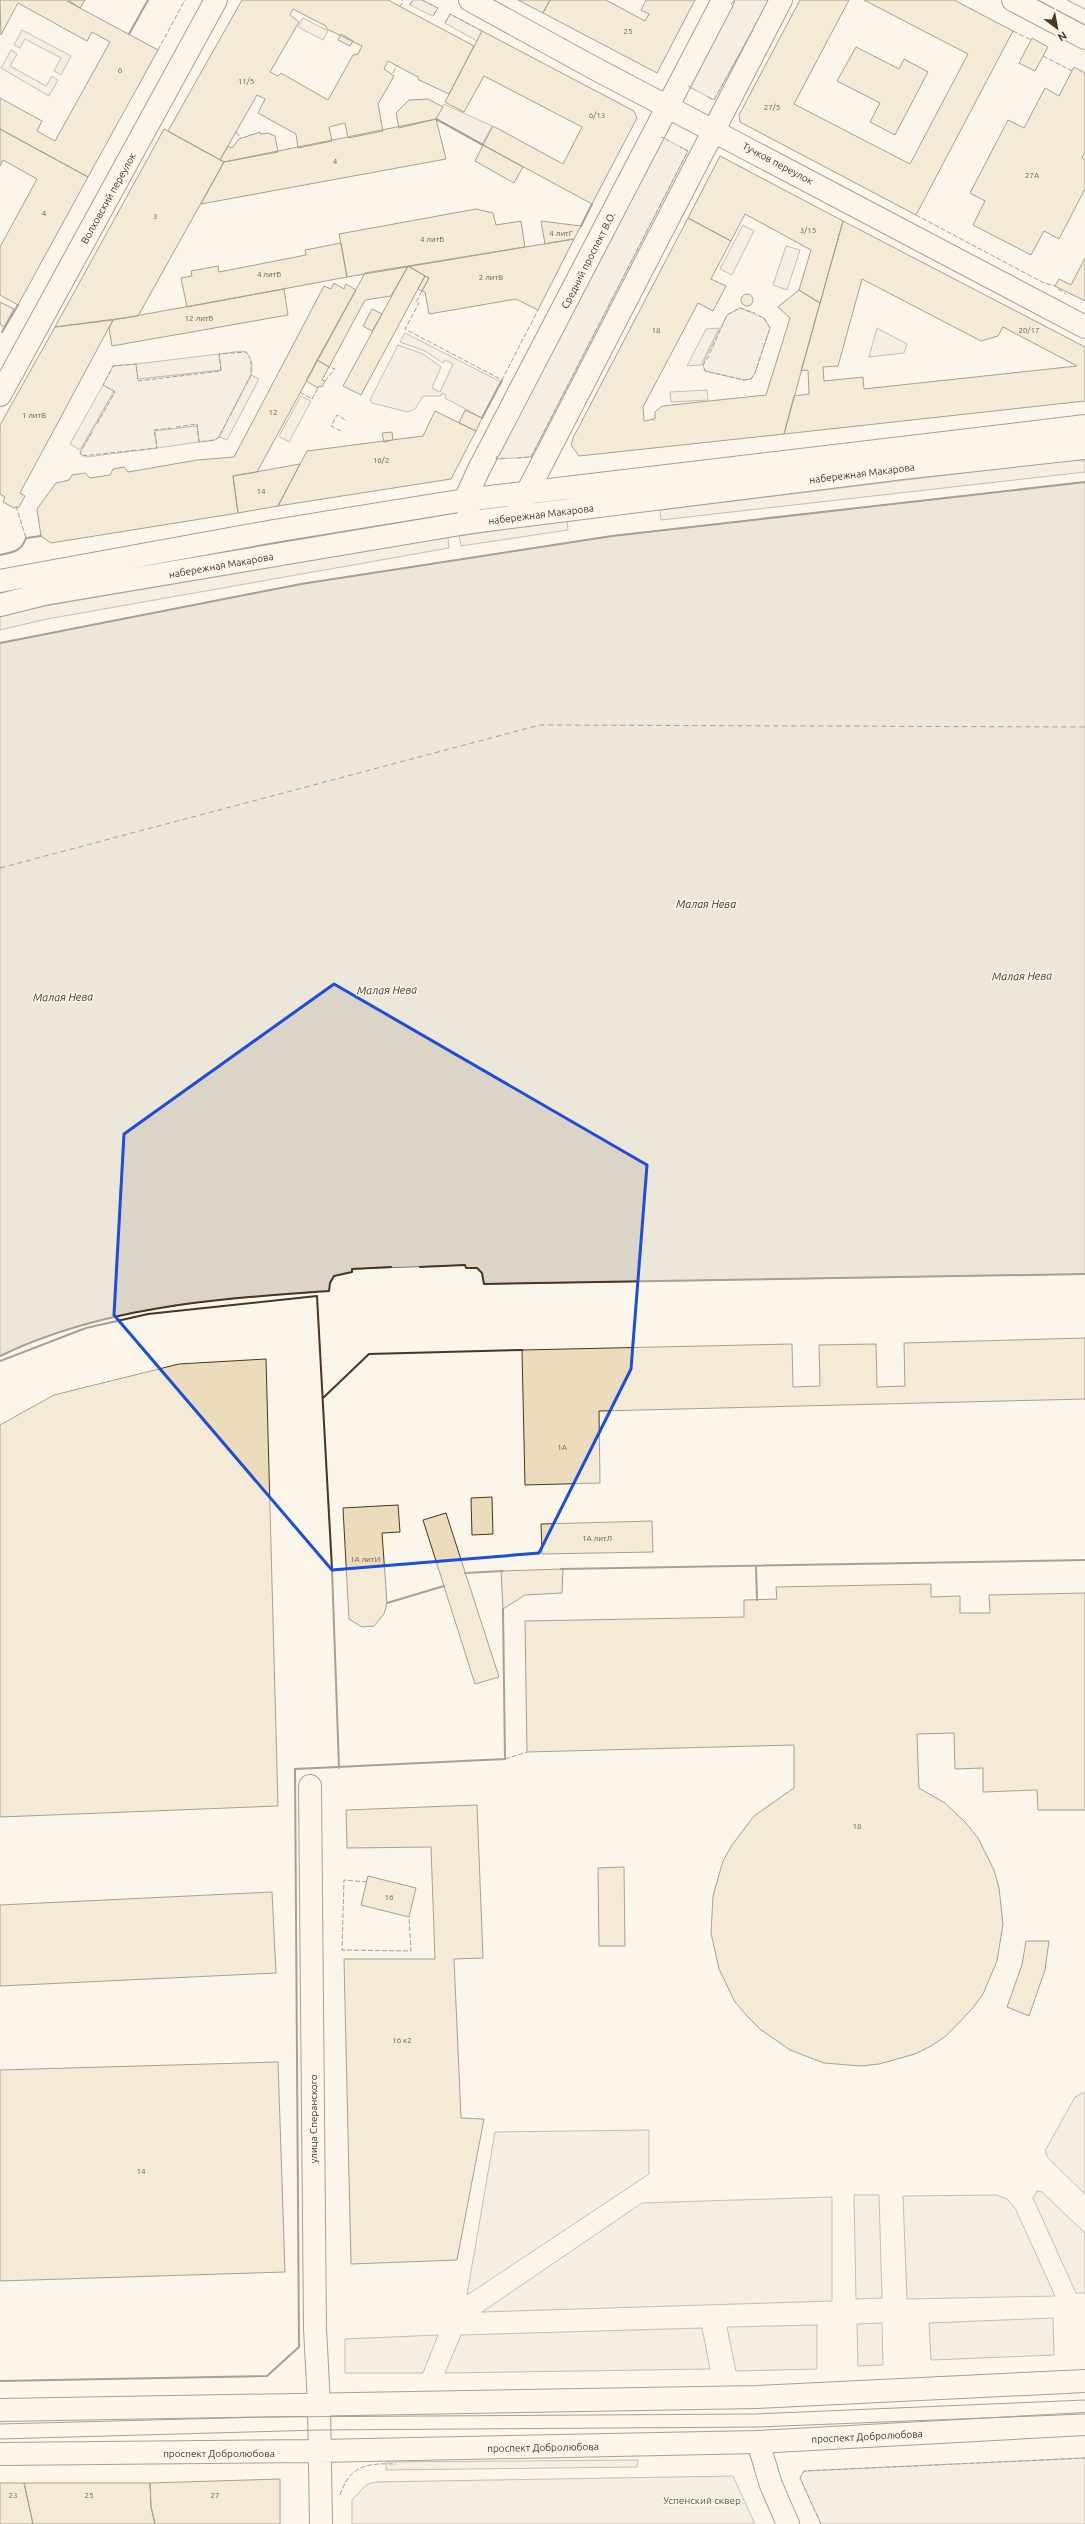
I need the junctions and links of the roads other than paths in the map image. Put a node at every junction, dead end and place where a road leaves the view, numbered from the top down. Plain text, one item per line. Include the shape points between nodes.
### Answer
1 (216, 0) edge
2 (470, 0) edge
3 (722, 0) edge
4 (781, 0) edge
5 (1013, 0) edge
6 (1085, 38) edge
7 (667, 107) junction
8 (714, 130) junction
9 (1085, 327) edge
10 (0, 395) edge
11 (1085, 426) edge
12 (1085, 448) edge
13 (529, 492) junction
14 (465, 500) junction
15 (513, 517) junction
16 (472, 522) junction
17 (0, 581) edge
18 (0, 605) edge
19 (310, 1786) dead end
20 (1085, 2381) edge
21 (319, 2405) junction
22 (0, 2410) edge
23 (1085, 2424) edge
24 (758, 2442) junction
25 (319, 2452) junction
26 (0, 2454) edge
27 (321, 2524) edge
28 (788, 2524) edge

1 - 10 main road, Волховский переулок
2 - 7 main road, Тучков переулок
3 - 7 main road, Средний проспект В.О.
4 - 8 main road
5 - 6 main road
7 - 8 main road, Тучков переулок
7 - 14 main road, Средний проспект В.О.
8 - 9 main road, Тучков переулок
8 - 13 main road
11 - 13 main road
12 - 15 main road, набережная Макарова via 902,468
13 - 14 main road
13 - 15 main road
14 - 16 main road
14 - 17 main road via 274,531
15 - 16 main road, набережная Макарова
16 - 18 main road, набережная Макарова via 44,594
19 - 21 main road, улица Сперанского via 315,2328
20 - 21 main road via 757,2397
21 - 22 main road
21 - 25 main road, улица Сперанского
23 - 24 main road, проспект Добролюбова
24 - 25 main road, проспект Добролюбова
24 - 28 main road via 771,2485
25 - 26 main road, проспект Добролюбова
25 - 27 main road, улица Сперанского

